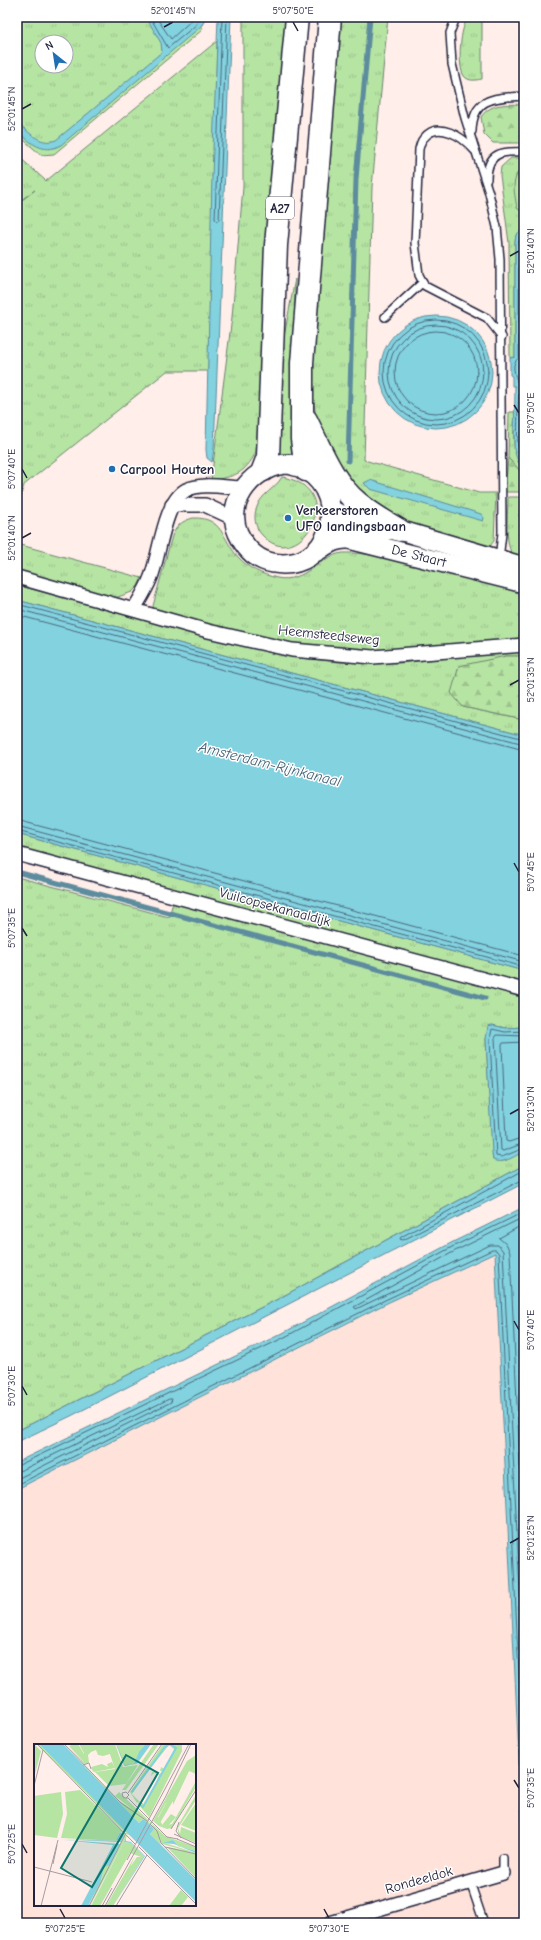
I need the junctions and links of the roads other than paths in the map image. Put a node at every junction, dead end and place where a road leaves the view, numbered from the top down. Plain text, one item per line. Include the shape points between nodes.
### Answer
1 (297, 17) edge
2 (330, 17) edge
3 (458, 17) edge
4 (524, 96) edge
5 (471, 137) junction
6 (524, 152) edge
7 (476, 153) junction
8 (487, 186) junction
9 (423, 282) junction
10 (385, 317) dead end
11 (502, 337) junction
12 (302, 413) junction
13 (263, 470) junction
14 (306, 470) junction
15 (244, 488) junction
16 (172, 505) junction
17 (330, 510) junction
18 (235, 519) junction
19 (399, 530) junction
20 (317, 551) junction
21 (499, 559) junction
22 (524, 567) edge
23 (17, 578) edge
24 (524, 583) edge
25 (134, 609) junction
26 (524, 645) edge
27 (17, 854) edge
28 (524, 990) edge
29 (503, 1858) dead end
30 (503, 1873) joint
31 (470, 1882) junction
32 (330, 1923) edge
33 (484, 1923) edge

1 - 13 highway, A27 via 276,245 268,457
2 - 12 highway, A27 via 302,362
3 - 5 lane via 450,32 452,64
4 - 5 lane via 495,98 484,102 472,121
5 - 7 lane
6 - 8 lane via 508,150 491,160 487,169
7 - 8 lane
7 - 9 lane via 466,141 444,130 431,132 424,138 419,150 415,243 419,275
8 - 11 lane via 497,227
9 - 10 lane
9 - 11 lane via 436,292 488,318
11 - 21 lane via 502,533
12 - 14 highway, A27
12 - 19 highway via 337,480 357,502
13 - 14 main road via 272,465 289,464
13 - 15 main road
14 - 17 main road via 324,488
15 - 16 street via 203,486 186,490
15 - 18 main road via 236,507
16 - 18 street via 205,505
16 - 25 street via 151,577
17 - 19 main road, De Staart via 375,529
17 - 20 main road via 328,529
18 - 20 main road via 247,549 267,562 292,564
19 - 21 main road, De Staart
20 - 24 main road, De Staart via 332,541 349,539
21 - 22 main road, De Staart
23 - 25 street, Heemsteedseweg
25 - 26 street, Heemsteedseweg via 208,631 292,650 374,658
27 - 28 street, Vuilcopsekanaaldijk
29 - 30 lane, Rondeeldok
30 - 31 street, Rondeeldok
31 - 32 street, Rondeeldok
31 - 33 lane

